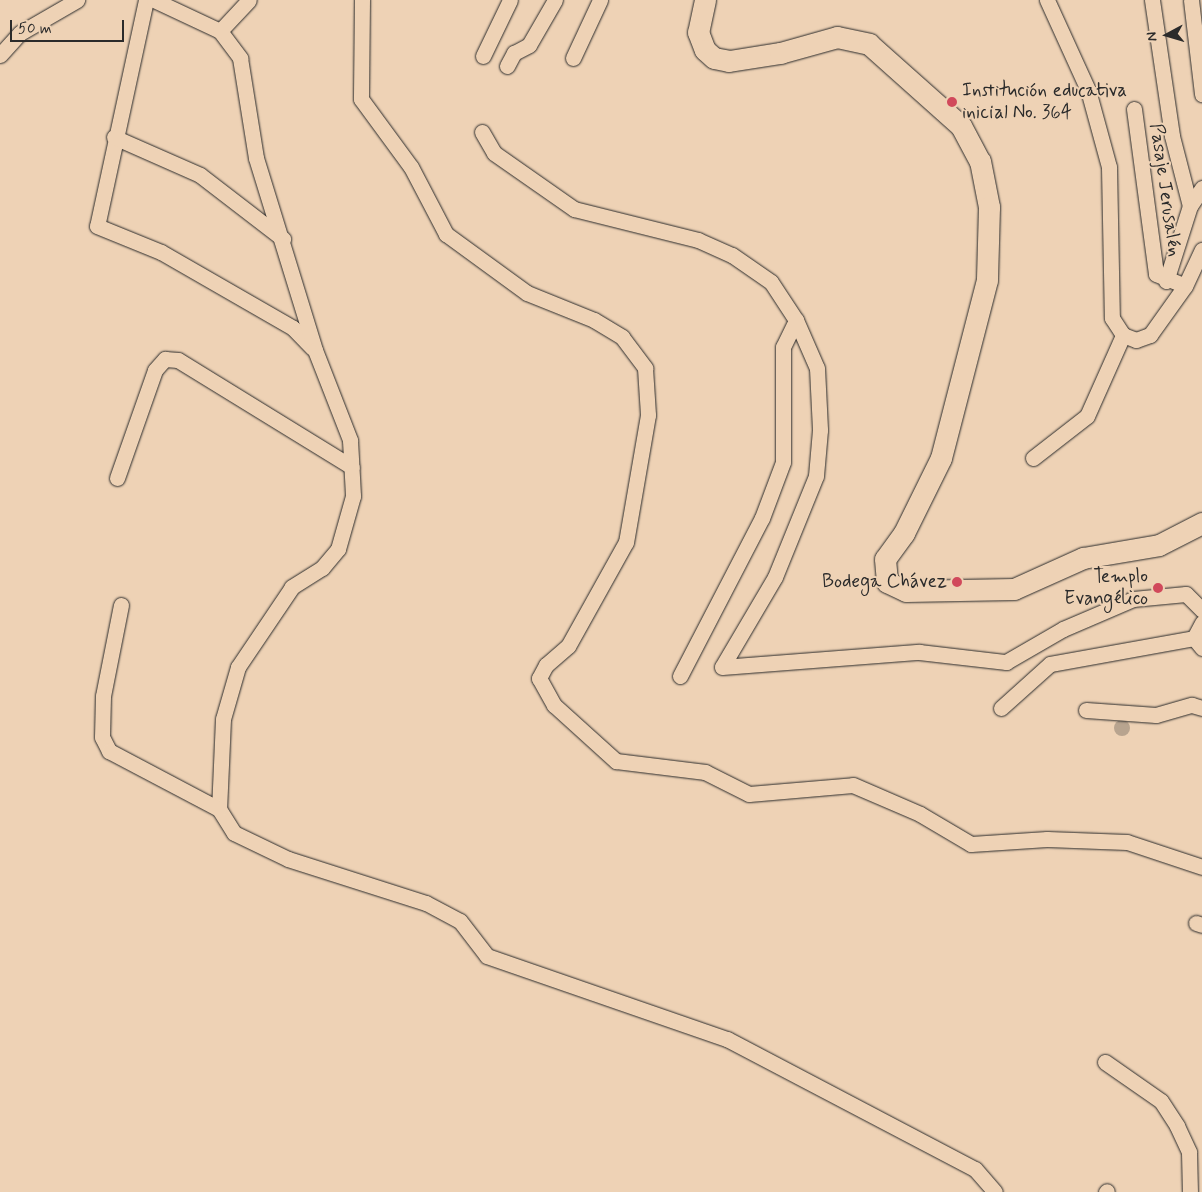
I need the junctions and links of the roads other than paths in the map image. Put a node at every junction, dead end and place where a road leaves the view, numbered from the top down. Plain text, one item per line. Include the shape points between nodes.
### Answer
1 (77, 0) edge
2 (146, 0) edge
3 (154, 0) edge
4 (249, 0) edge
5 (362, 0) edge
6 (510, 0) edge
7 (555, 0) edge
8 (600, 0) edge
9 (705, 0) edge
10 (1047, 0) edge
11 (1152, 0) edge
12 (1191, 0) edge
13 (220, 31) junction
14 (0, 55) edge
15 (483, 56) dead end
16 (573, 58) dead end
17 (508, 66) dead end
18 (1202, 94) edge
19 (1134, 109) dead end
20 (482, 132) dead end
21 (114, 137) junction
22 (1202, 188) edge
23 (1190, 206) junction
24 (283, 239) junction
25 (1202, 250) edge
26 (1166, 281) junction
27 (1185, 286) junction
28 (796, 320) junction
29 (1123, 335) junction
30 (315, 350) junction
31 (1033, 458) dead end
32 (352, 467) junction
33 (117, 478) dead end
34 (1202, 523) edge
35 (121, 606) dead end
36 (1202, 610) edge
37 (1202, 624) edge
38 (1198, 643) edge
39 (680, 676) dead end
40 (1001, 708) dead end
41 (1202, 708) edge
42 (1086, 710) dead end
43 (219, 809) junction
44 (1202, 867) edge
45 (1105, 1062) dead end
46 (995, 1192) edge
47 (1190, 1192) edge

1 - 14 street via 20,33
2 - 21 street
3 - 13 street
4 - 13 street
5 - 44 street via 361,99 411,167 446,234 527,293 594,320 622,337 645,368 648,415 626,542 568,646 546,665 539,678 554,705 616,761 705,772 755,794 853,785 920,814 970,844 1047,839 1127,842
6 - 15 street
7 - 17 street via 529,45 514,54
8 - 16 street
9 - 34 street via 698,32 705,50 714,58 729,60 780,54 837,37 869,44 961,126 980,161 989,206 987,280 944,449 930,485 886,559 887,582 906,592 1014,589 1083,558 1158,545
10 - 29 street via 1088,90 1109,167 1112,318
11 - 23 street via 1172,136
12 - 18 street
13 - 24 street via 240,58 256,158
19 - 26 street, Pasaje Jerusalén via 1156,274
20 - 28 street via 494,153 574,209 698,240 732,256 771,282
21 - 24 street via 200,175
21 - 30 street via 97,226 186,266 293,328
22 - 23 street
23 - 26 street
24 - 30 street
25 - 27 street
26 - 27 street, Pasaje Jerusalén
27 - 29 street via 1150,335 1136,340
28 - 36 street via 817,368 820,430 816,476 775,577 722,668 919,652 1006,662 1063,629 1133,599 1186,594
28 - 39 street via 783,347 783,462 762,518
29 - 31 street via 1087,416
30 - 32 street via 350,440
32 - 33 street via 178,360 165,359 155,370
32 - 43 street via 351,504 338,549 322,568 292,587 238,668 223,719
35 - 43 street via 102,696 102,737 109,751
37 - 38 street
38 - 40 street via 1050,664
41 - 42 street via 1192,705 1156,715
43 - 46 street via 234,833 256,846 426,903 460,921 488,956 727,1039 975,1169
45 - 47 street via 1161,1101 1189,1152

